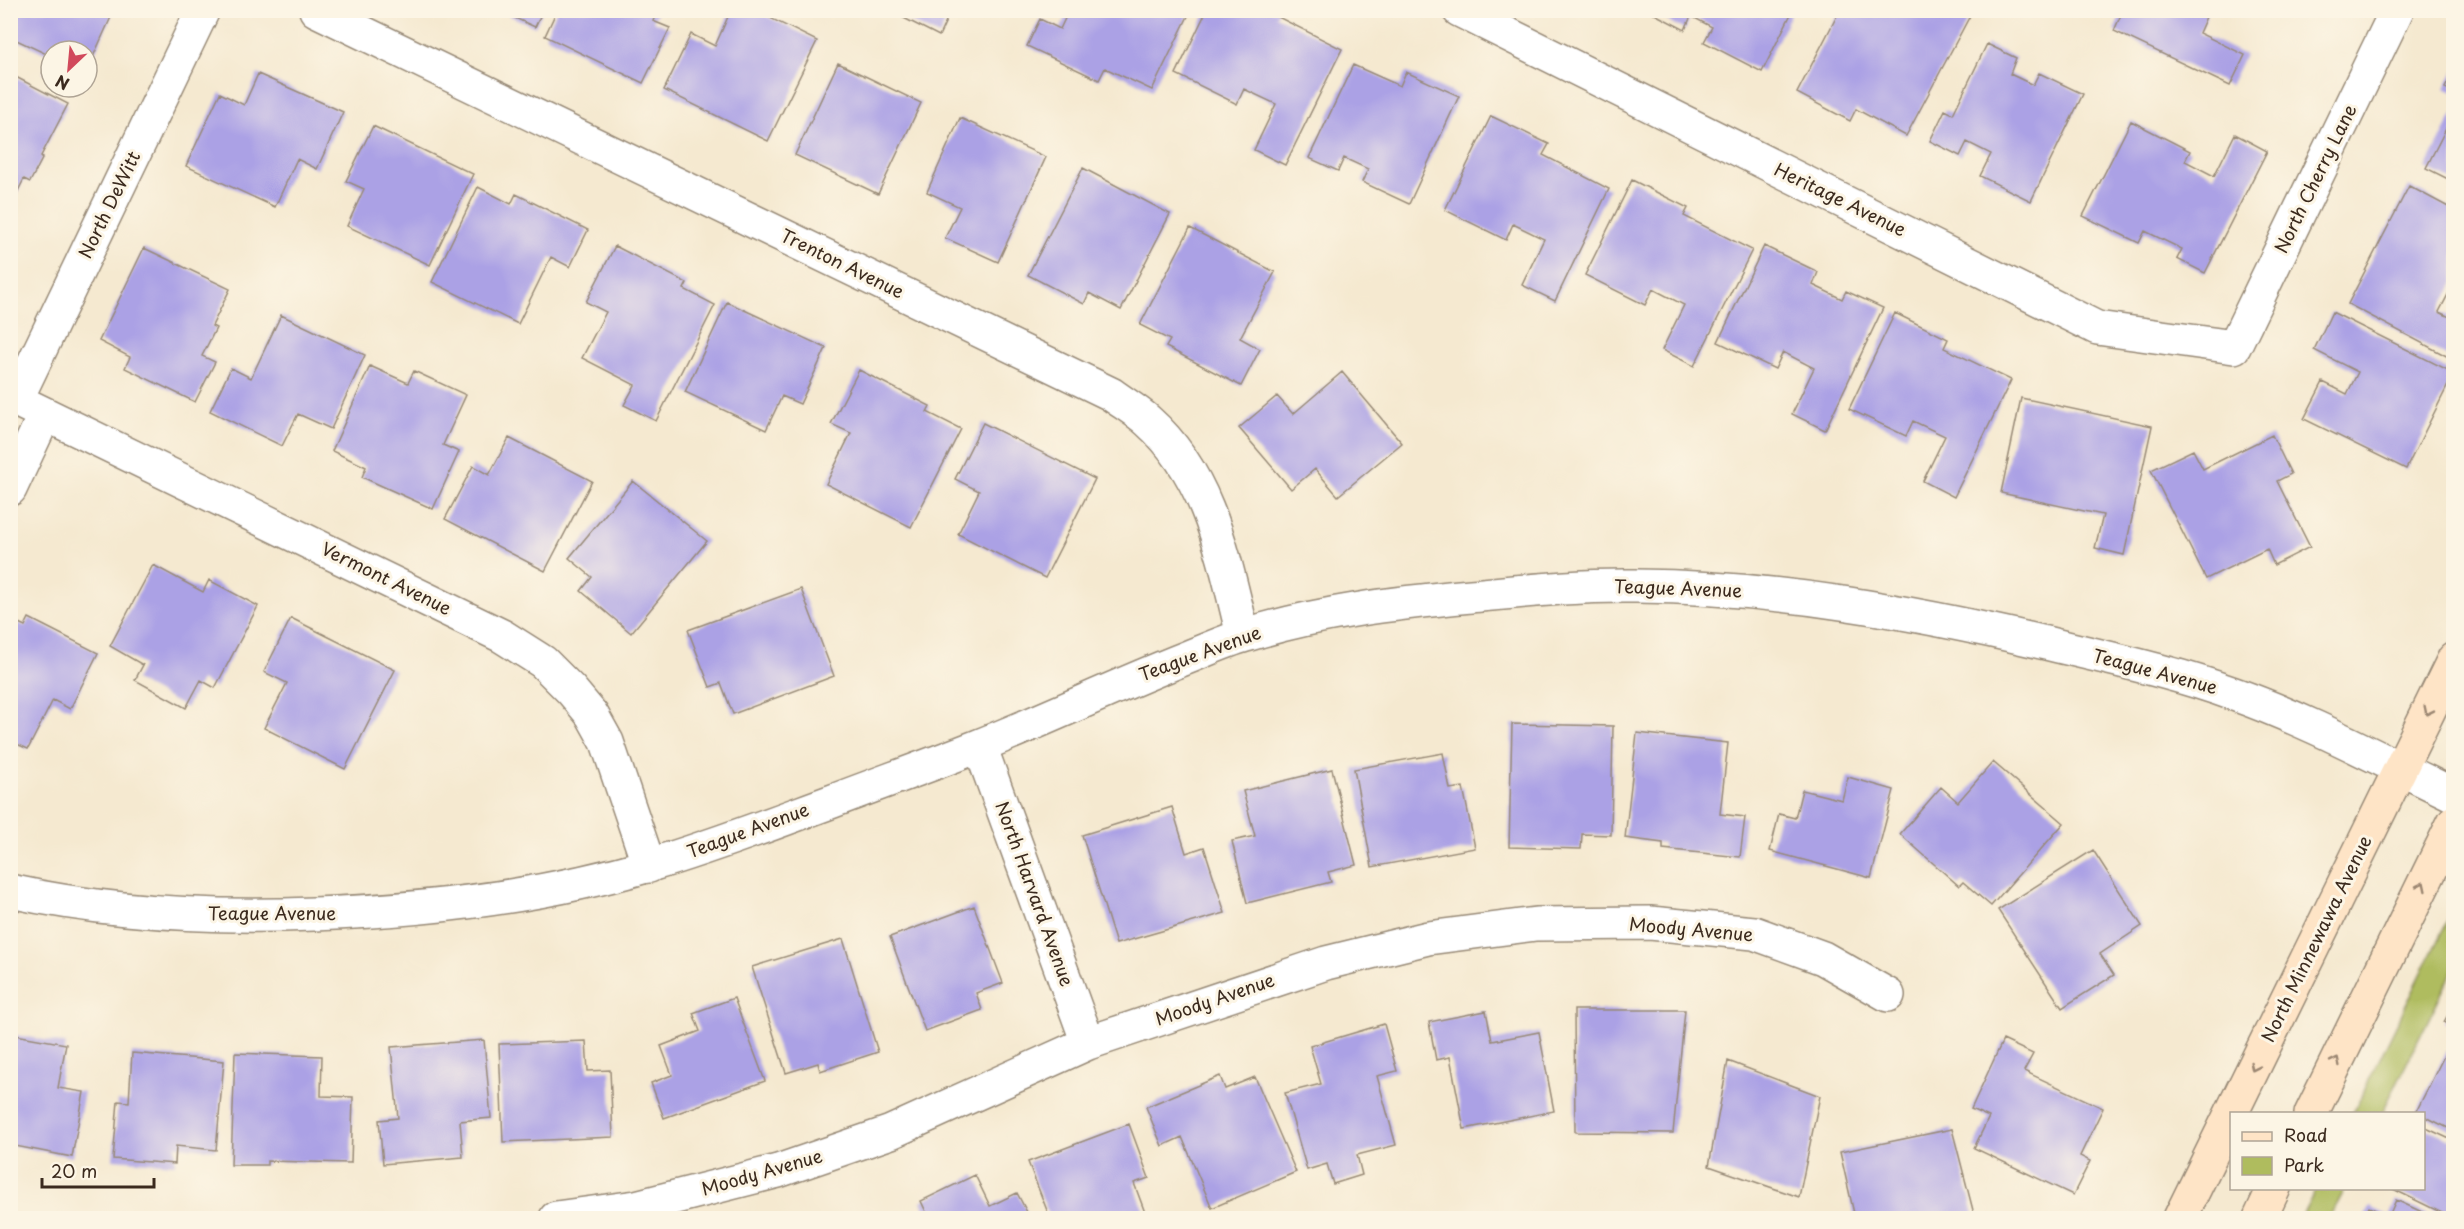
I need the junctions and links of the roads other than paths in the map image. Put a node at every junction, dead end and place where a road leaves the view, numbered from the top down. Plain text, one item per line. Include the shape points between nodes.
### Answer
1 (203, 10) edge
2 (316, 10) edge
3 (1459, 10) edge
4 (2397, 10) edge
5 (2234, 347) joint
6 (16, 400) joint
7 (45, 414) junction
8 (10, 489) edge
9 (1243, 635) junction
10 (2454, 659) edge
11 (980, 746) junction
12 (2400, 769) junction
13 (2454, 795) edge
14 (2454, 822) edge
15 (649, 866) junction
16 (10, 891) edge
17 (1888, 995) dead end
18 (1088, 1043) junction
19 (2232, 1112) edge
20 (2311, 1112) edge
21 (2230, 1116) edge
22 (2273, 1190) edge
23 (556, 1218) edge
24 (2180, 1218) edge
25 (2260, 1218) edge

1 - 6 street, North DeWitt
2 - 9 street, Trenton Avenue via 1111,394 1148,422 1178,454 1202,494 1216,529
3 - 5 street, Heritage Avenue via 2097,328
4 - 5 street, North Cherry Lane
6 - 7 street, Vermont Avenue
7 - 8 street
7 - 15 street, Vermont Avenue via 502,636 543,662 592,715 607,742
9 - 11 street, Teague Avenue
9 - 12 street, Teague Avenue via 1350,610 1531,590 1628,585 1757,591 1894,610 2174,674 2314,727
10 -> 12 main road, North Minnewawa Avenue
11 - 15 street, Teague Avenue
11 - 18 street, North Harvard Avenue
12 - 13 street, Teague Avenue
12 -> 19 main road, North Minnewawa Avenue
20 -> 14 main road
15 - 16 street, Teague Avenue via 549,890 455,905 357,913 179,913 97,907
17 - 18 street, Moody Avenue via 1823,958 1754,933 1650,923 1536,924 1428,938 1326,963
18 - 23 street, Moody Avenue via 891,1132 778,1171 636,1208
21 -> 24 main road, North Minnewawa Avenue
22 - 25 main road

